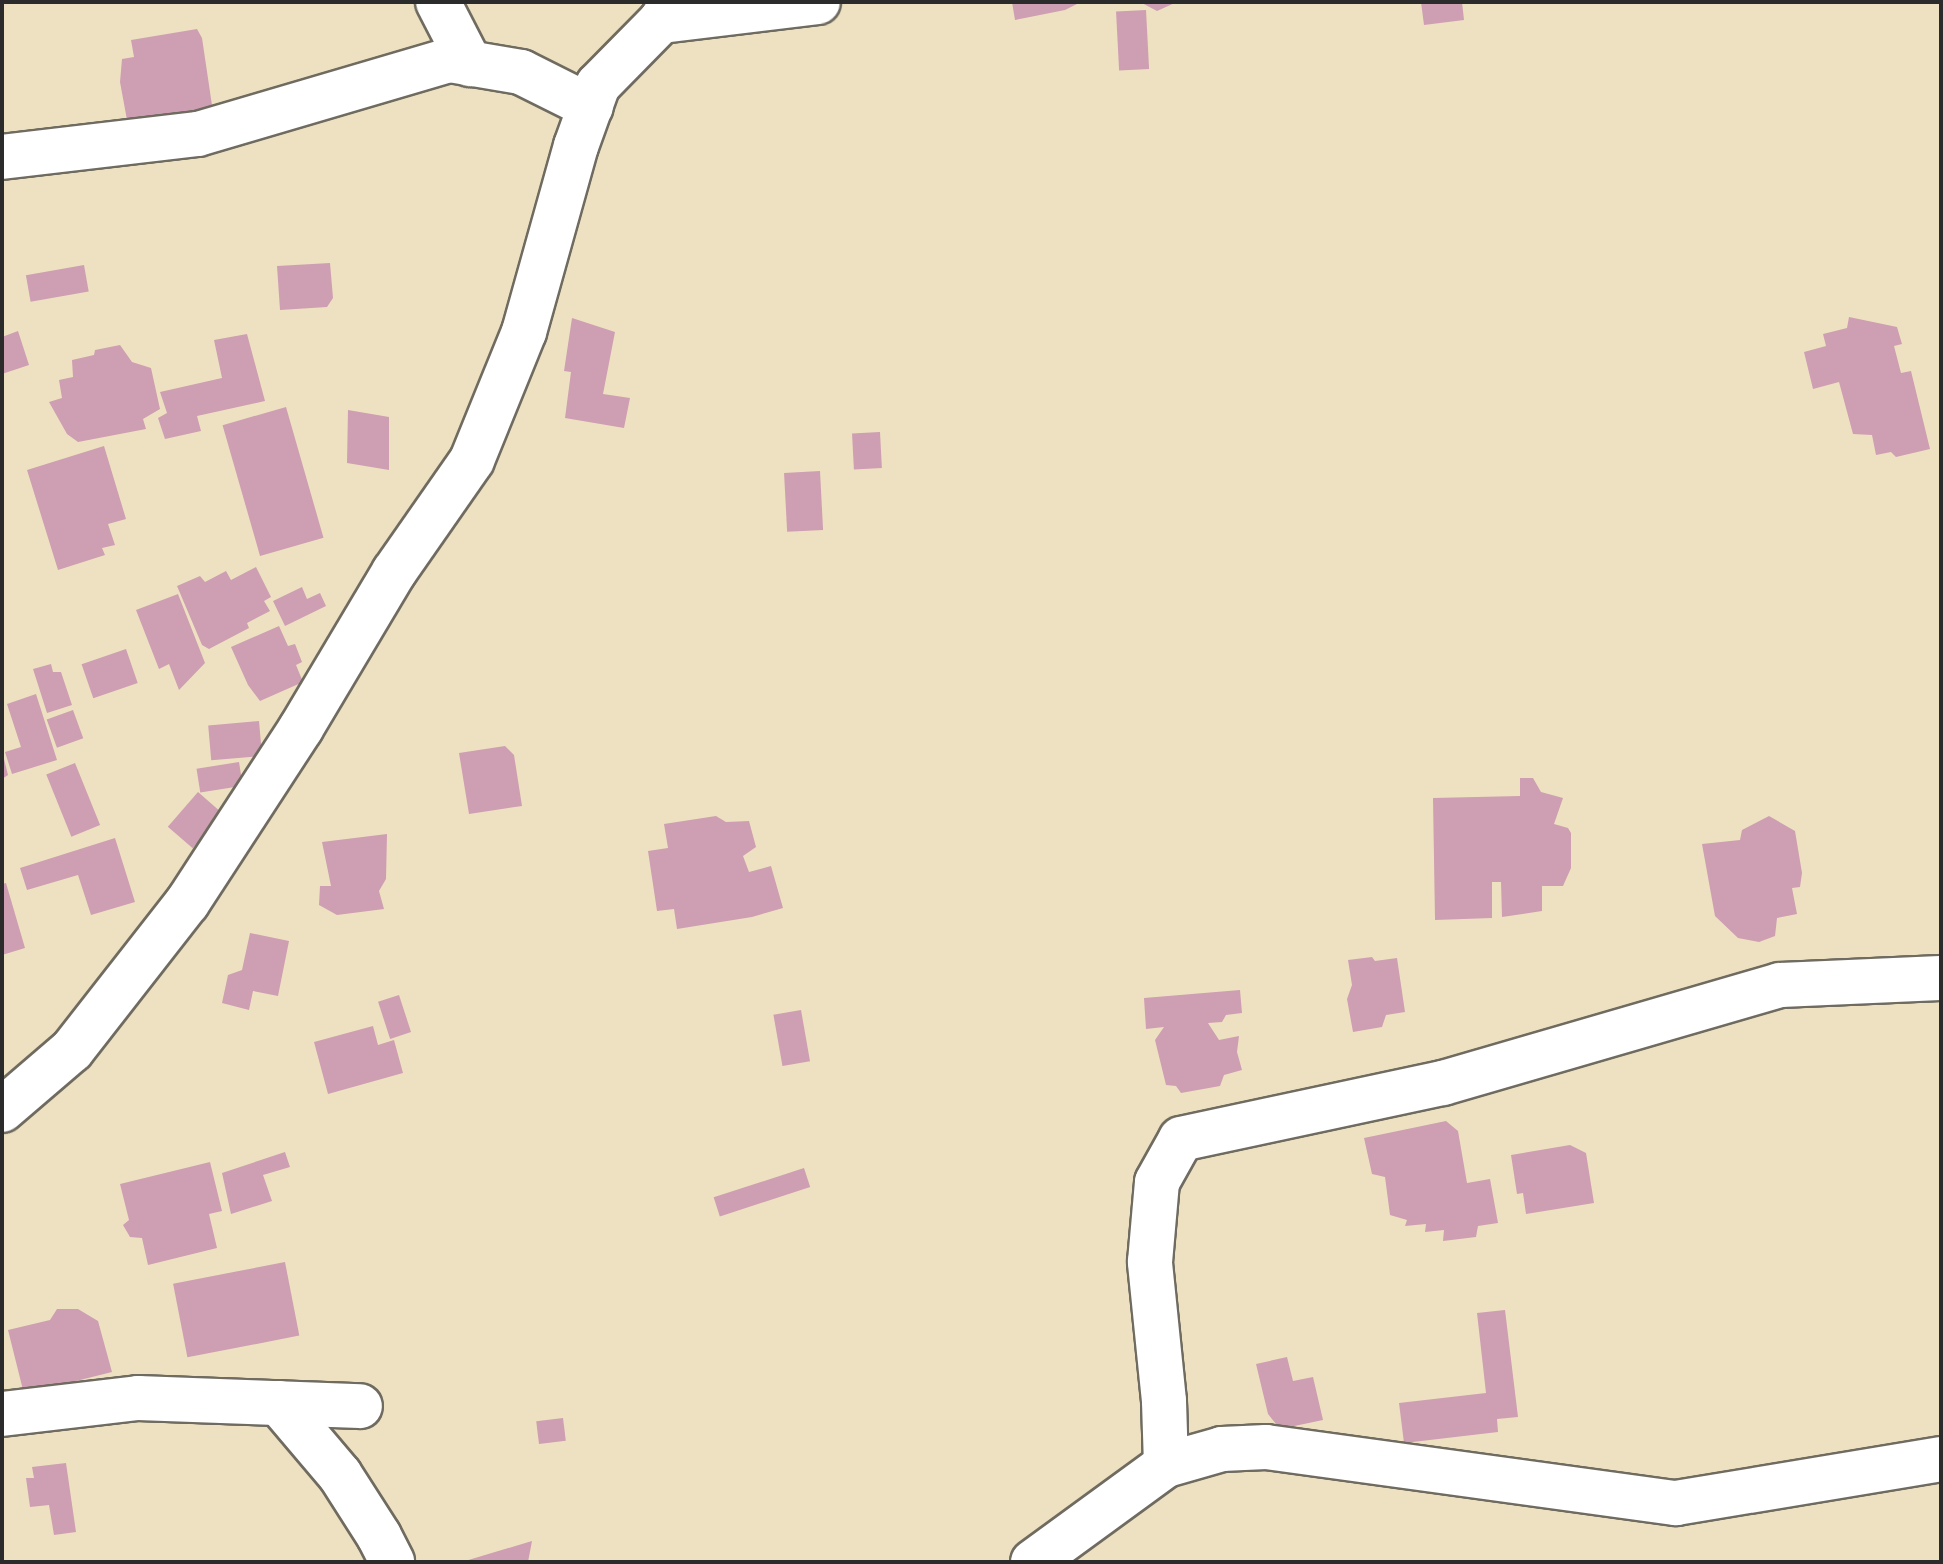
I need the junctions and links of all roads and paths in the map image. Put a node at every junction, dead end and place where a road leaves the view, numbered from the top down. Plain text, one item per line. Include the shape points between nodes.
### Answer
1 (438, 2) edge
2 (818, 2) edge
3 (667, 12) edge
4 (470, 64) junction
5 (591, 107) junction
6 (2, 157) edge
7 (1941, 978) edge
8 (2, 1110) edge
9 (279, 1403) junction
10 (360, 1406) dead end
11 (2, 1414) edge
12 (1941, 1459) edge
13 (1166, 1465) junction
14 (392, 1562) edge
15 (1033, 1562) edge

1 - 4 street
2 - 3 street
3 - 5 street via 598,85
4 - 5 street via 521,72
4 - 6 street via 450,60 198,134
5 - 8 street via 524,332 472,460 386,585 187,903 72,1050
7 - 13 street via 1780,985 1443,1083 1181,1139 1157,1182 1150,1262
9 - 10 street
9 - 11 street via 138,1398
9 - 14 street via 340,1475
12 - 13 street via 1676,1503 1266,1447 1222,1449
13 - 15 street

